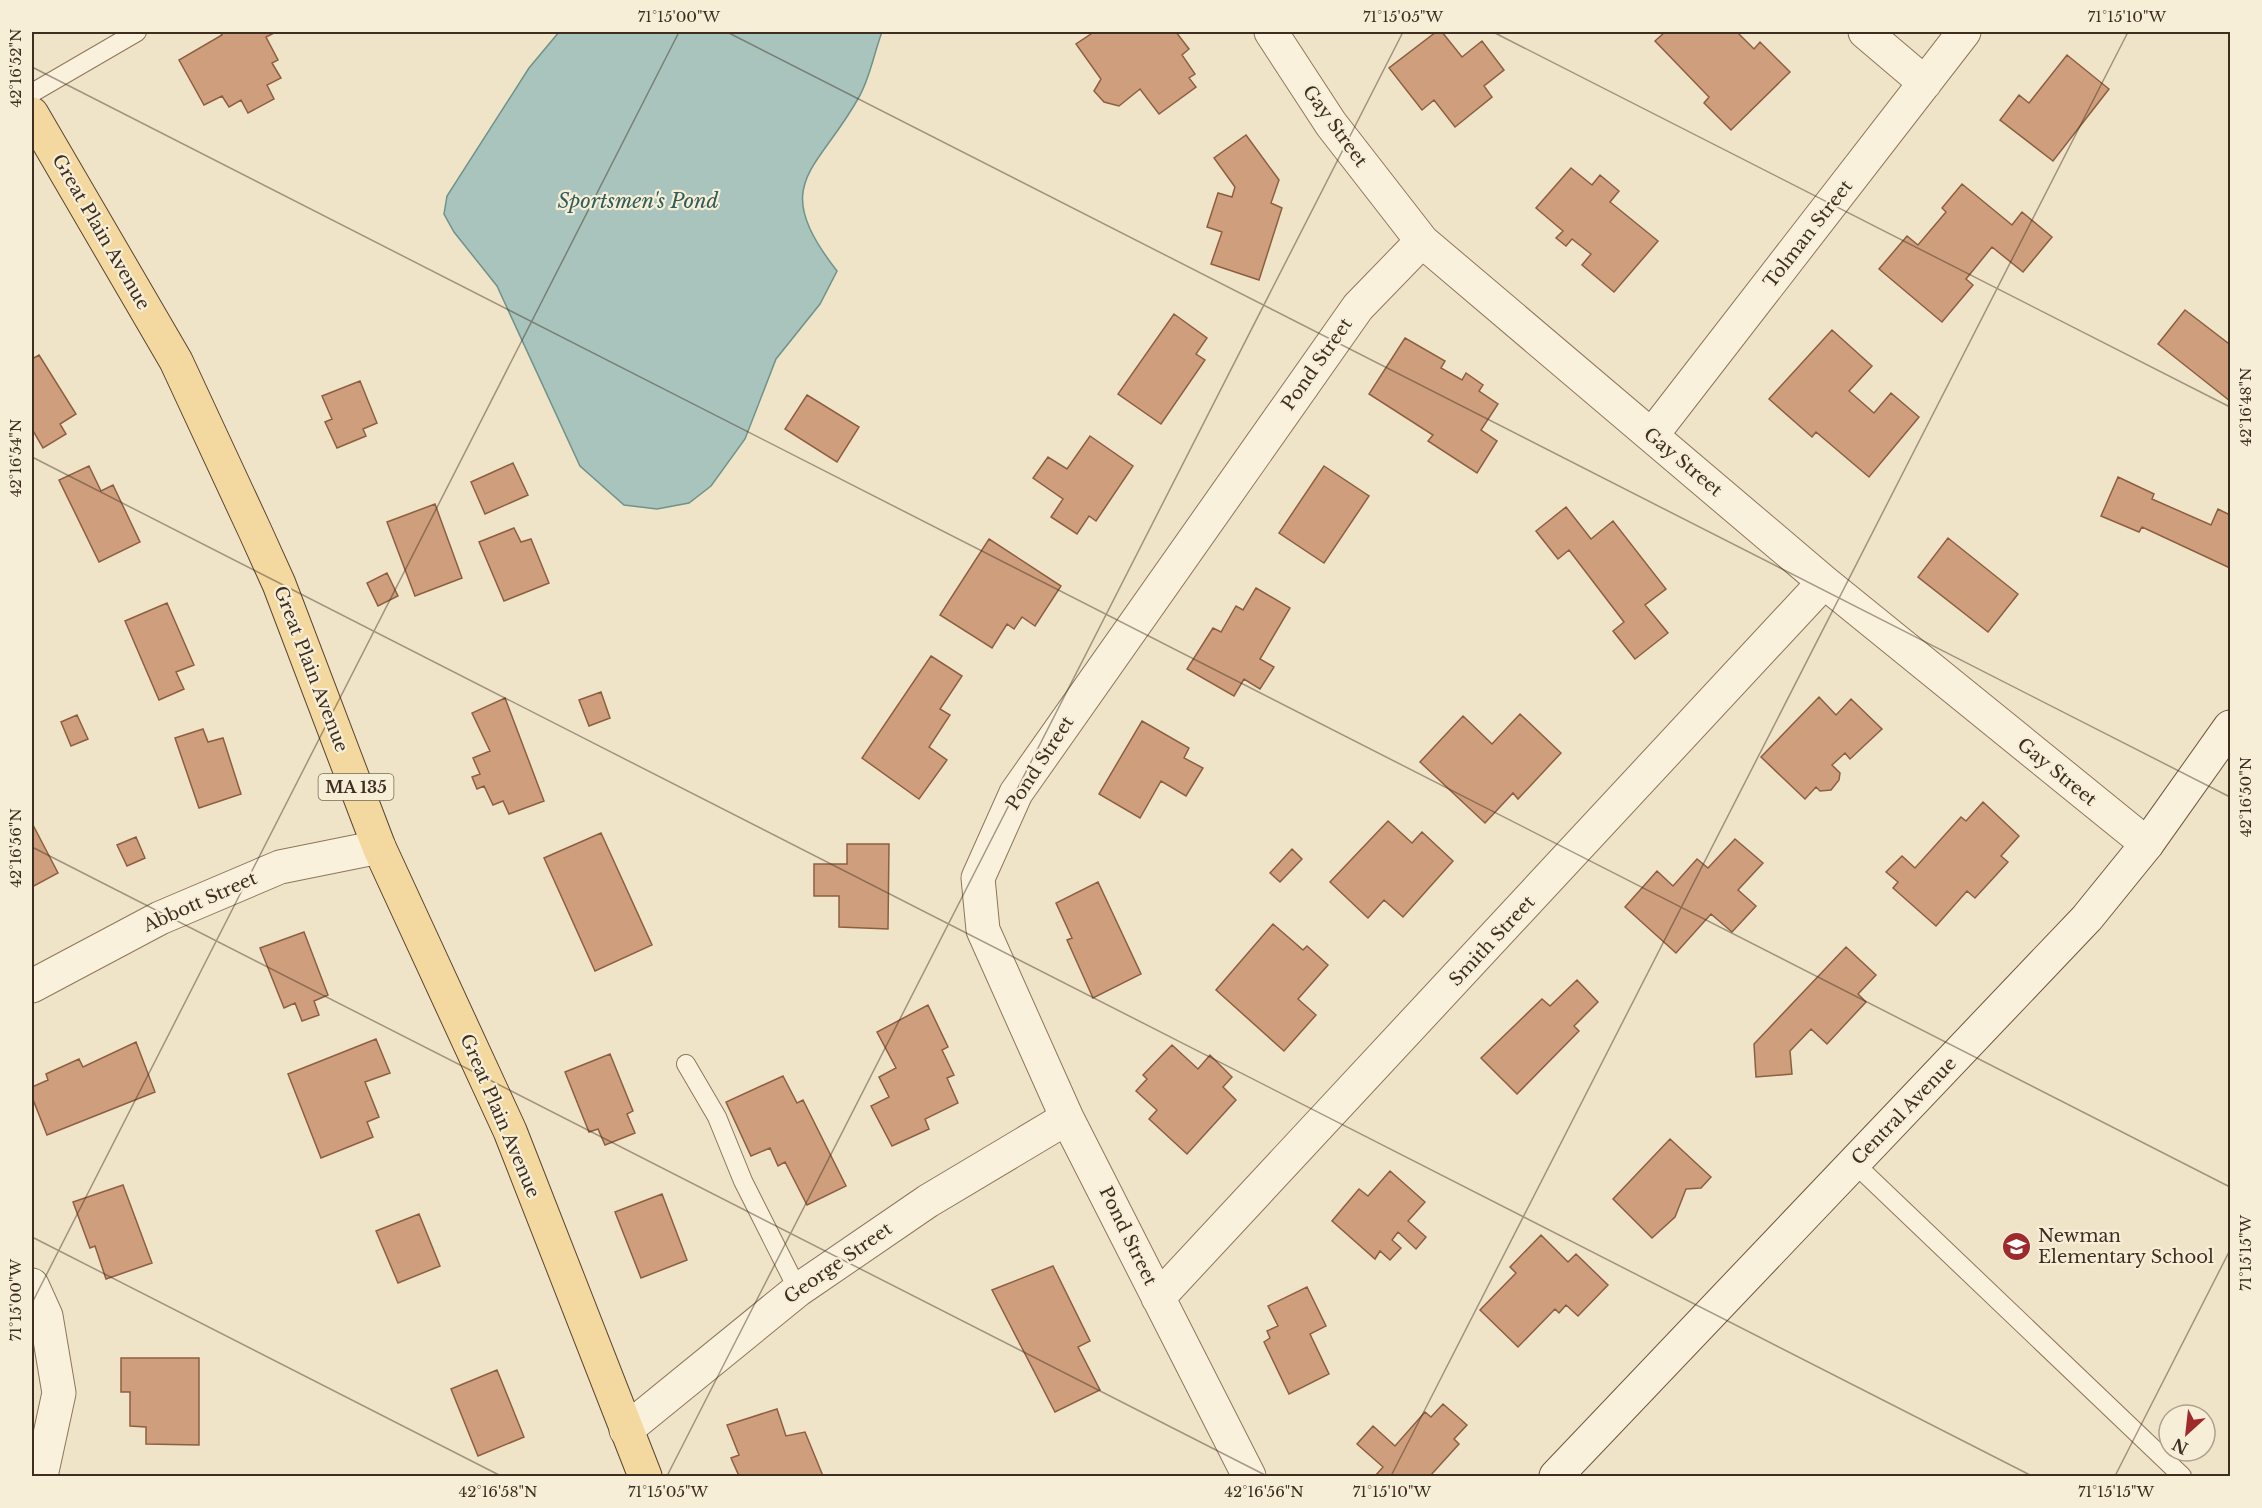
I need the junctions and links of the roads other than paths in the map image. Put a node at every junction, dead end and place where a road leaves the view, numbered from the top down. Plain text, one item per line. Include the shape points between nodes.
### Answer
1 (137, 32) edge
2 (1271, 32) edge
3 (1865, 32) edge
4 (1964, 32) edge
5 (1925, 83) junction
6 (32, 93) edge
7 (32, 114) edge
8 (1422, 241) junction
9 (1652, 435) junction
10 (1824, 582) junction
11 (2230, 727) edge
12 (2147, 844) junction
13 (379, 847) junction
14 (32, 986) edge
15 (686, 1065) dead end
16 (1067, 1118) junction
17 (1854, 1164) junction
18 (32, 1285) edge
19 (798, 1290) junction
20 (1158, 1298) junction
21 (626, 1430) junction
22 (41, 1476) edge
23 (645, 1476) edge
24 (1249, 1476) edge
25 (1556, 1476) edge
26 (2182, 1476) edge

1 - 6 lane
2 - 8 street, Gay Street via 1331,124
3 - 5 street
4 - 5 street, Tolman Street
5 - 9 street, Tolman Street
7 - 13 main road, Great Plain Avenue / MA 135 via 177,361 203,415 279,584
8 - 9 street, Gay Street
8 - 16 street, Pond Street via 1358,307 1023,783 978,878 983,930
9 - 10 street, Gay Street
10 - 12 street, Gay Street
10 - 20 street, Smith Street
11 - 12 street, Central Avenue
12 - 17 street, Central Avenue via 2074,933
13 - 14 street, Abbott Street via 280,867 160,918
13 - 21 main road, Great Plain Avenue / MA 135 via 510,1131
15 - 19 lane via 717,1117 743,1181
16 - 19 street, George Street via 928,1201
16 - 20 street, Pond Street
17 - 25 street, Central Avenue
17 - 26 lane
18 - 22 street via 46,1316 59,1393
19 - 21 street, George Street
20 - 24 street, Pond Street
21 - 23 main road, Great Plain Avenue / MA 135

